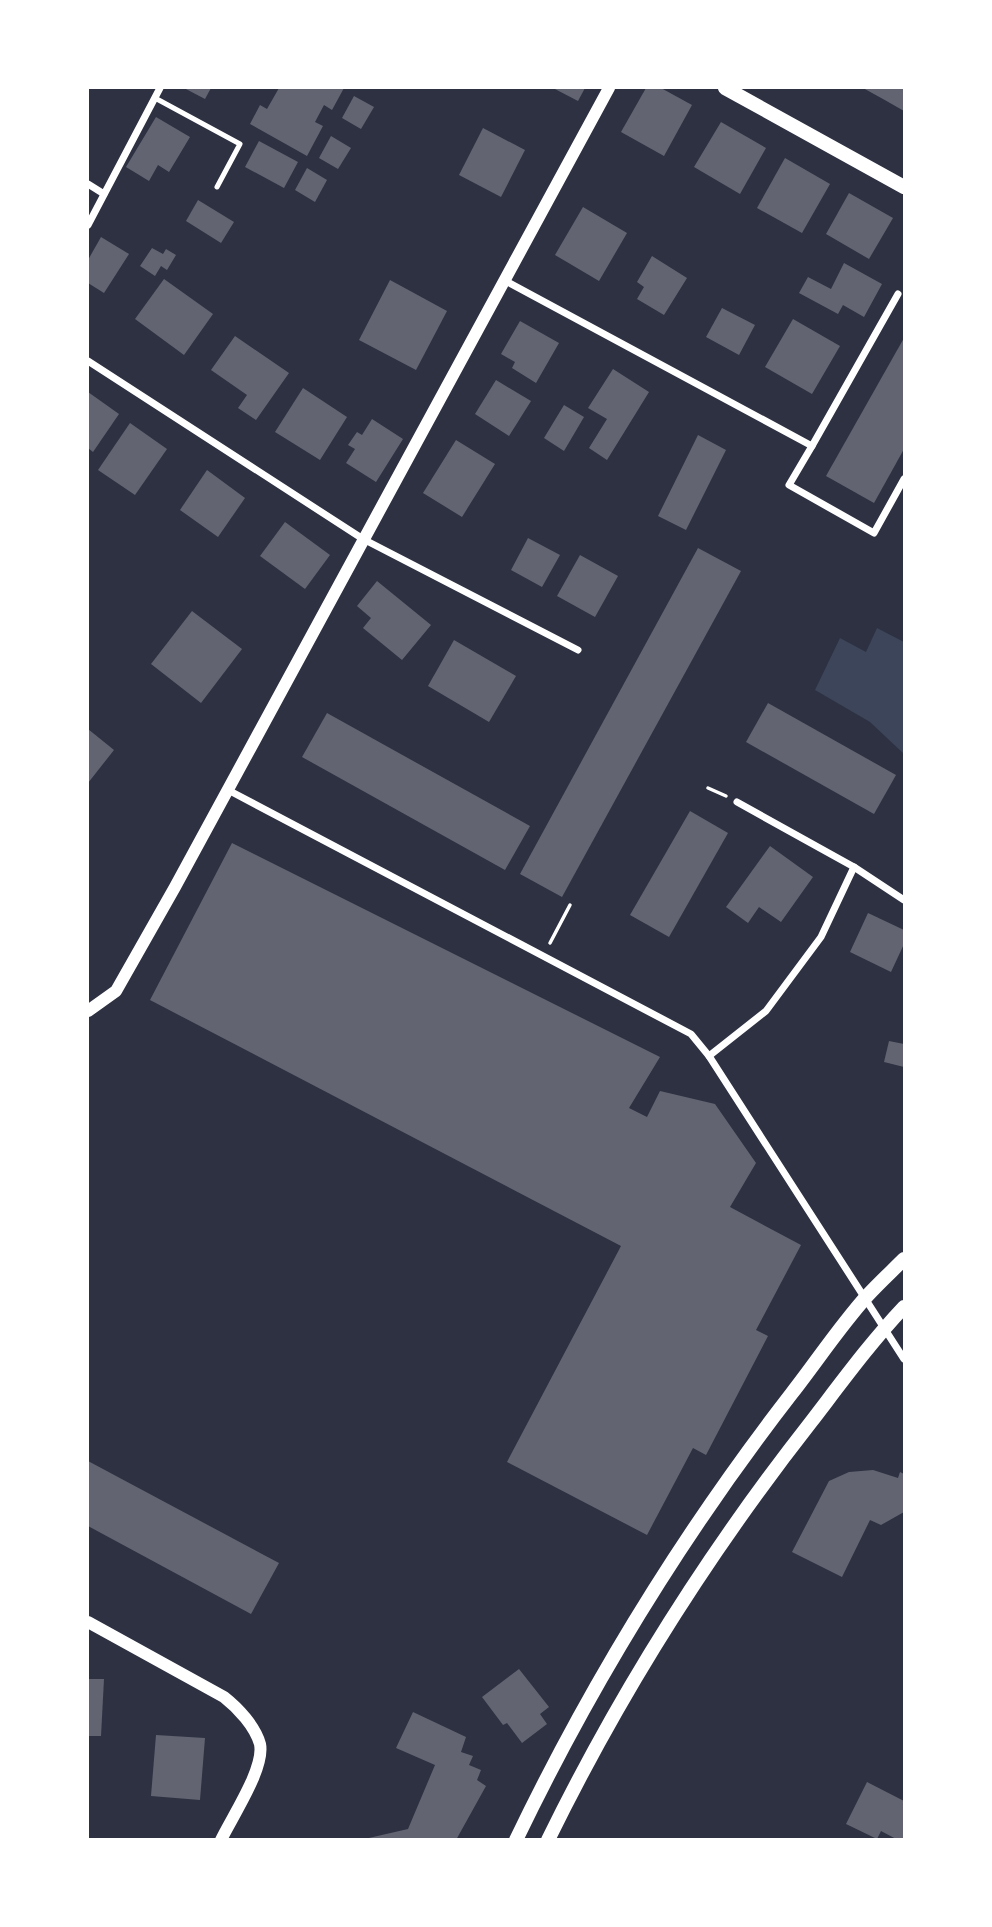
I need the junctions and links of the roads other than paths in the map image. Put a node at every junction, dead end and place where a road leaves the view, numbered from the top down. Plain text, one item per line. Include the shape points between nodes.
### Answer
1 (160, 88) edge
2 (608, 88) edge
3 (725, 88) edge
4 (155, 98) junction
5 (88, 184) edge
6 (217, 187) dead end
7 (905, 187) edge
8 (104, 194) junction
9 (88, 225) edge
10 (504, 280) junction
11 (898, 294) dead end
12 (88, 361) edge
13 (811, 446) junction
14 (905, 479) edge
15 (363, 539) junction
16 (578, 650) dead end
17 (228, 790) junction
18 (737, 802) road end
19 (854, 867) junction
20 (905, 900) edge
21 (88, 1011) edge
22 (709, 1056) junction
23 (905, 1259) edge
24 (866, 1297) junction
25 (905, 1307) edge
26 (884, 1328) junction
27 (905, 1359) edge
28 (88, 1622) edge
29 (221, 1839) edge
30 (516, 1839) edge
31 (548, 1839) edge

1 - 4 street
2 - 10 street
3 - 7 main road
4 - 6 lane via 240,144
4 - 8 street
5 - 8 street
8 - 9 street
10 - 13 street
10 - 15 street
11 - 13 street
12 - 15 street
13 - 14 street via 789,485 874,533
15 - 16 street
15 - 17 street
17 - 21 street via 116,991
17 - 22 street via 691,1034
18 - 19 street
19 - 20 street
19 - 22 street via 821,937 766,1011
22 - 24 street
23 - 24 main road
24 - 26 street
24 - 30 main road via 752,1444 680,1552 606,1670
25 - 26 main road
26 - 27 street
26 - 31 main road via 711,1557 631,1683
28 - 29 street via 224,1697 254,1732 260,1762

